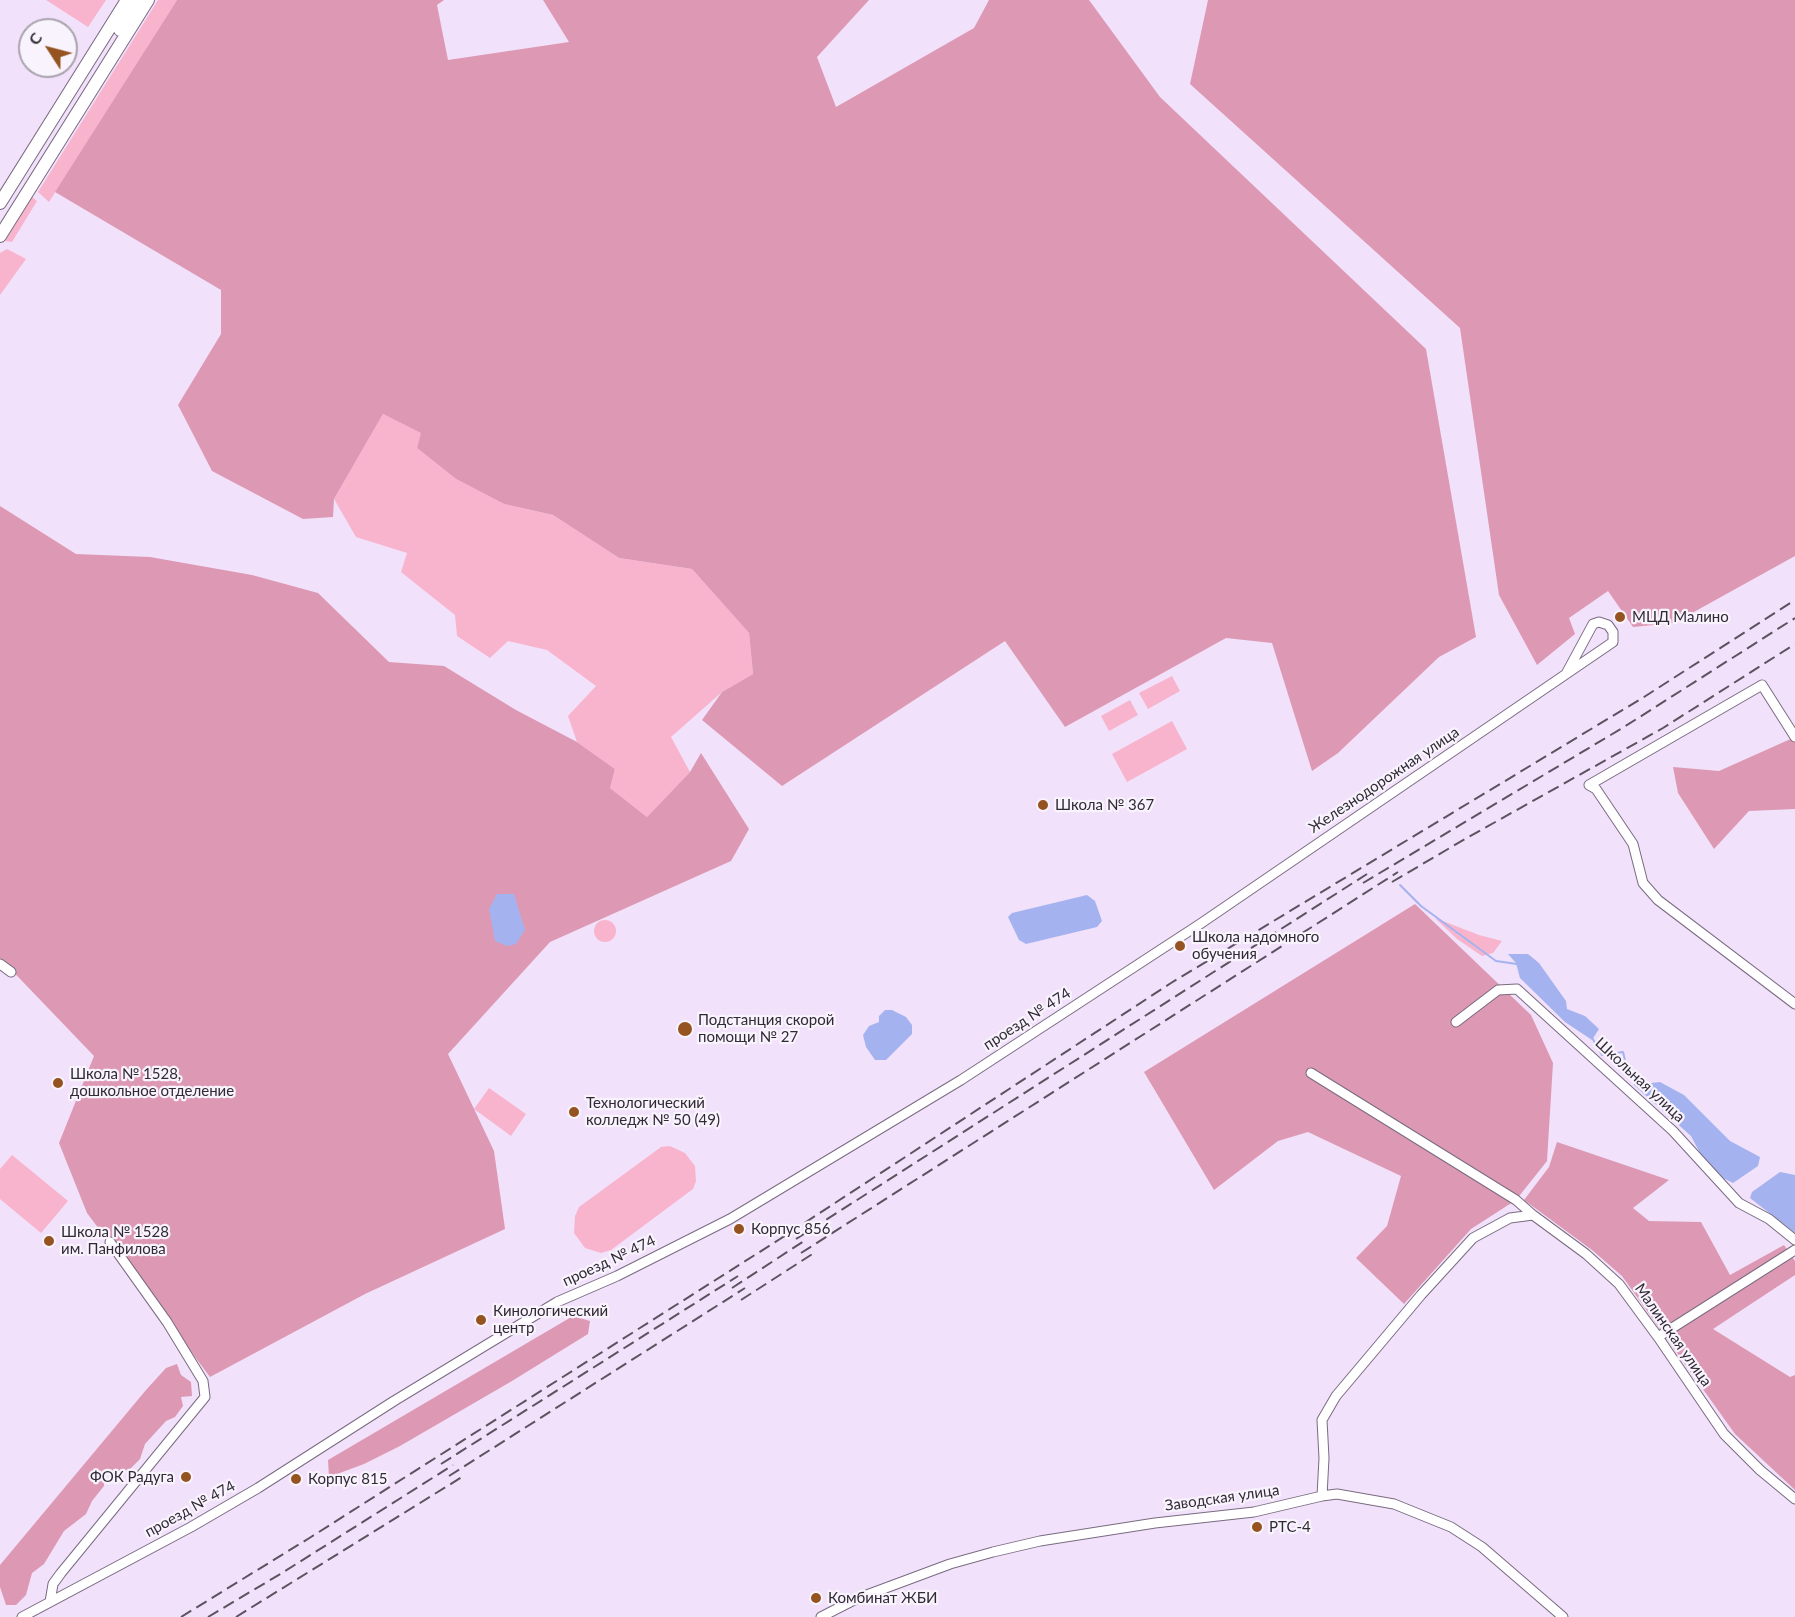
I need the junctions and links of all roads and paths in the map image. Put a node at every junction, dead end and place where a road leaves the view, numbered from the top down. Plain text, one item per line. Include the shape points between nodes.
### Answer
1 (127, 0) edge
2 (138, 0) edge
3 (148, 0) edge
4 (125, 36) junction
5 (0, 203) edge
6 (0, 236) edge
7 (1566, 674) junction
8 (1795, 738) edge
9 (1172, 942) joint
10 (0, 964) edge
11 (11, 972) dead end
12 (1795, 1004) edge
13 (1456, 1022) dead end
14 (1311, 1073) dead end
15 (1533, 1215) junction
16 (1795, 1240) edge
17 (110, 1242) dead end
18 (1795, 1250) edge
19 (1658, 1337) junction
20 (1322, 1496) junction
21 (1795, 1499) edge
22 (50, 1602) junction
23 (22, 1617) edge
24 (821, 1617) edge
25 (1563, 1617) edge

1 - 5 main road
2 - 4 main road via 118,32 120,38
3 - 4 main road
4 - 6 main road
7 - 7 street, Железнодорожная улица via 1593,624 1608,625 1613,642
7 - 9 street, Железнодорожная улица
8 - 12 street via 1762,685 1589,785 1596,789 1633,844 1643,883 1658,900
9 - 22 street, проезд № 474 via 961,1080 730,1220 557,1302 258,1488
10 - 11 street
13 - 16 street, Школьная улица via 1498,990 1516,989 1673,1131 1739,1203 1769,1219
14 - 15 street, Малинская улица via 1516,1200
15 - 19 street, Малинская улица via 1619,1284
15 - 20 street via 1510,1218 1473,1238 1336,1396 1322,1420
17 - 22 street via 167,1322 203,1381 205,1397 61,1573 53,1584
18 - 19 street
19 - 21 street, Малинская улица via 1724,1434
20 - 24 street, Заводская улица via 1254,1512 1162,1522 993,1552 929,1571
20 - 25 street, Заводская улица via 1337,1494 1394,1504 1451,1527 1482,1547
22 - 23 street, проезд № 474

